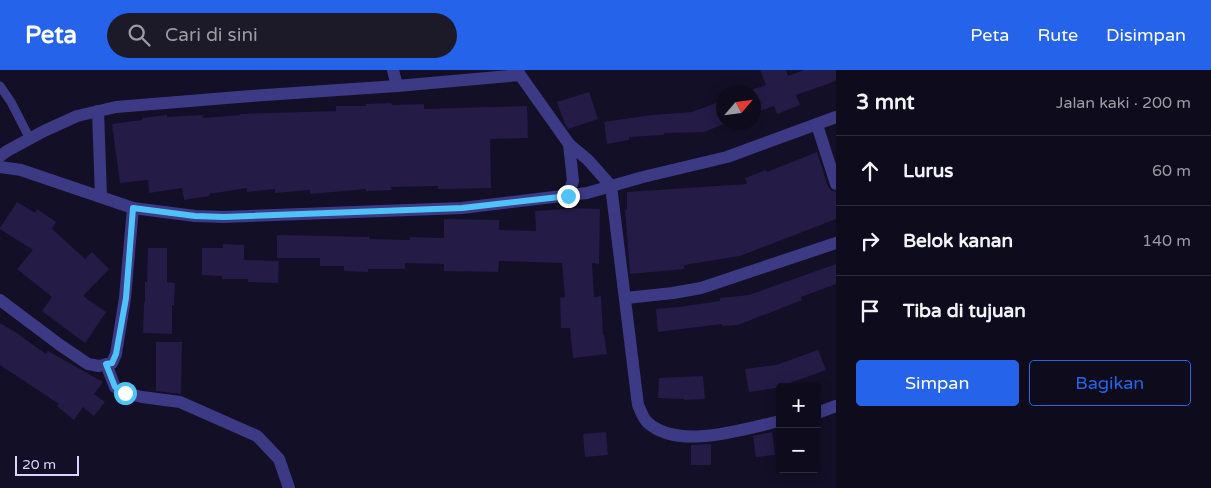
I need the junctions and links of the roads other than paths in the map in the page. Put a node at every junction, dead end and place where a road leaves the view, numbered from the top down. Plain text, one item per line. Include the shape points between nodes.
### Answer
1 (394, 70) edge
2 (519, 73) edge
3 (0, 86) edge
4 (397, 86) junction
5 (98, 111) junction
6 (836, 117) edge
7 (816, 125) junction
8 (30, 139) junction
9 (569, 144) junction
10 (0, 156) edge
11 (0, 167) edge
12 (836, 184) edge
13 (611, 186) junction
14 (568, 196) junction
15 (100, 197) junction
16 (133, 208) junction
17 (836, 243) edge
18 (626, 298) junction
19 (0, 300) edge
20 (106, 364) junction
21 (836, 406) edge
22 (821, 412) edge
23 (776, 423) edge
24 (289, 488) edge

1 - 4 street
2 - 4 street
2 - 9 street
3 - 8 lane
4 - 5 street
5 - 8 street via 77,116
5 - 15 street
6 - 7 street
7 - 12 street
7 - 13 street via 727,157
8 - 10 street
9 - 13 street
9 - 14 street via 573,181
11 - 15 street via 21,170
13 - 14 street
13 - 18 street
14 - 16 street via 462,208 224,217
15 - 16 street
16 - 20 street via 126,298 116,354 112,363
17 - 18 street via 701,288
18 - 23 street via 638,405 646,420 657,430 682,436 708,436
19 - 20 street via 88,364
20 - 24 street via 115,387 125,393 180,402 257,436 279,459
21 - 22 street

